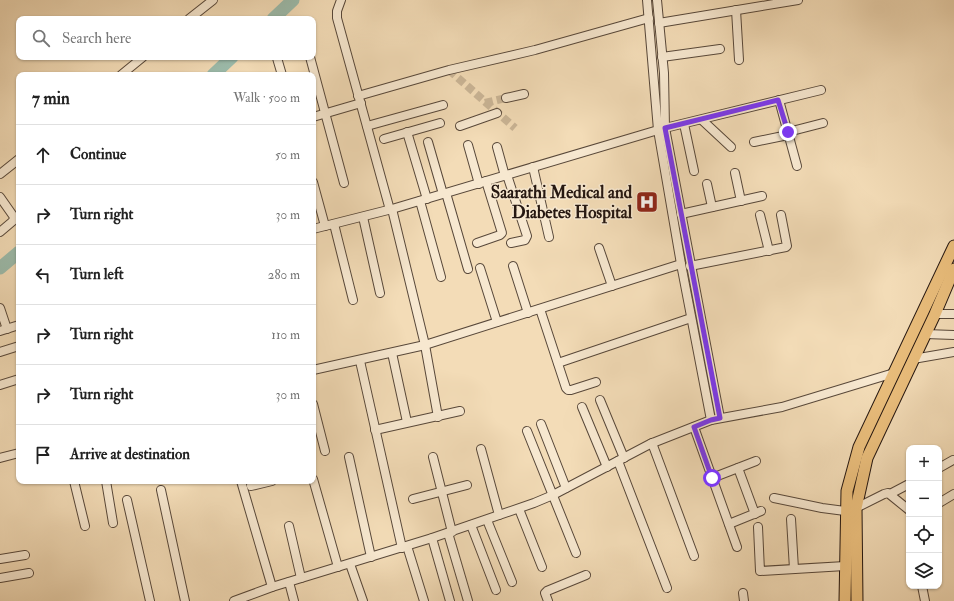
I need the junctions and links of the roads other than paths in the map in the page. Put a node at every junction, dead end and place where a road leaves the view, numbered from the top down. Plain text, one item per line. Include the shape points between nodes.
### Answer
1 (213, 0) edge
2 (342, 0) edge
3 (647, 0) edge
4 (657, 0) edge
5 (798, 0) edge
6 (736, 10) junction
7 (193, 16) edge
8 (649, 18) junction
9 (659, 23) junction
10 (720, 49) dead end
11 (662, 57) junction
12 (141, 60) edge
13 (278, 60) edge
14 (311, 60) edge
15 (739, 60) dead end
16 (132, 71) edge
17 (281, 72) edge
18 (314, 72) edge
19 (316, 79) edge
20 (821, 90) dead end
21 (524, 94) dead end
22 (506, 98) tunnel mouth
23 (359, 100) junction
24 (778, 100) junction
25 (443, 105) dead end
26 (325, 113) junction
27 (497, 113) dead end
28 (316, 116) edge
29 (702, 120) junction
30 (440, 123) dead end
31 (823, 123) dead end
32 (684, 124) junction
33 (367, 126) junction
34 (460, 126) dead end
35 (662, 129) junction
36 (406, 132) junction
37 (788, 134) junction
38 (384, 139) dead end
39 (428, 142) dead end
40 (754, 142) dead end
41 (468, 145) dead end
42 (497, 147) dead end
43 (731, 147) dead end
44 (16, 161) edge
45 (797, 166) dead end
46 (533, 167) junction
47 (694, 171) dead end
48 (735, 173) dead end
49 (0, 174) edge
50 (506, 175) junction
51 (482, 182) junction
52 (344, 183) dead end
53 (706, 184) dead end
54 (316, 190) edge
55 (444, 194) junction
56 (762, 196) dead end
57 (0, 197) edge
58 (424, 200) junction
59 (741, 201) junction
60 (712, 207) junction
61 (391, 209) junction
62 (681, 214) junction
63 (760, 215) dead end
64 (781, 215) dead end
65 (363, 216) junction
66 (330, 225) junction
67 (316, 228) edge
68 (0, 232) edge
69 (549, 237) dead end
70 (477, 243) dead end
71 (511, 243) dead end
72 (954, 246) edge
73 (598, 248) dead end
74 (769, 251) junction
75 (681, 264) junction
76 (513, 266) dead end
77 (690, 266) junction
78 (480, 268) dead end
79 (468, 269) dead end
80 (954, 269) edge
81 (441, 277) dead end
82 (612, 286) junction
83 (380, 293) dead end
84 (353, 300) dead end
85 (0, 308) edge
86 (540, 309) junction
87 (528, 313) junction
88 (935, 314) junction
89 (954, 314) edge
90 (691, 318) junction
91 (497, 322) junction
92 (16, 326) edge
93 (3, 330) edge
94 (925, 334) junction
95 (954, 335) edge
96 (425, 345) junction
97 (16, 347) edge
98 (0, 352) edge
99 (954, 352) edge
100 (392, 353) junction
101 (913, 359) junction
102 (360, 360) junction
103 (558, 363) junction
104 (316, 369) edge
105 (894, 373) junction
106 (16, 379) edge
107 (596, 382) dead end
108 (0, 385) edge
109 (600, 400) dead end
110 (582, 407) dead end
111 (460, 411) dead end
112 (316, 416) edge
113 (438, 417) junction
114 (720, 418) junction
115 (711, 420) junction
116 (407, 422) junction
117 (541, 424) dead end
118 (694, 427) junction
119 (375, 430) junction
120 (527, 431) dead end
121 (652, 443) junction
122 (480, 449) dead end
123 (325, 451) dead end
124 (16, 454) edge
125 (349, 457) dead end
126 (433, 457) dead end
127 (0, 458) edge
128 (621, 459) junction
129 (953, 460) dead end
130 (756, 461) dead end
131 (942, 466) edge
132 (607, 467) junction
133 (738, 468) junction
134 (712, 478) junction
135 (75, 484) edge
136 (106, 484) edge
137 (242, 484) edge
138 (259, 484) edge
139 (314, 484) edge
140 (467, 485) dead end
141 (251, 486) dead end
142 (906, 486) edge
143 (566, 488) junction
144 (161, 490) dead end
145 (441, 492) junction
146 (890, 494) junction
147 (954, 494) edge
148 (553, 495) junction
149 (774, 498) dead end
150 (413, 499) dead end
151 (127, 500) dead end
152 (942, 500) edge
153 (906, 507) edge
154 (518, 508) junction
155 (850, 509) junction
156 (499, 516) junction
157 (791, 519) dead end
158 (487, 520) junction
159 (113, 523) dead end
160 (729, 524) junction
161 (471, 525) junction
162 (85, 526) dead end
163 (289, 526) dead end
164 (758, 527) dead end
165 (450, 532) junction
166 (432, 538) junction
167 (404, 547) junction
168 (737, 547) dead end
169 (576, 552) dead end
170 (25, 555) dead end
171 (694, 556) dead end
172 (372, 557) junction
173 (0, 559) edge
174 (350, 564) junction
175 (542, 566) dead end
176 (845, 566) junction
177 (338, 567) junction
178 (794, 569) junction
179 (29, 572) dead end
180 (586, 575) dead end
181 (0, 578) edge
182 (301, 578) junction
183 (289, 582) junction
184 (512, 582) dead end
185 (272, 587) junction
186 (667, 588) dead end
187 (923, 589) edge
188 (496, 590) dead end
189 (150, 601) edge
190 (185, 601) edge
191 (234, 601) edge
192 (294, 601) edge
193 (363, 601) edge
194 (424, 601) edge
195 (450, 601) edge
196 (468, 601) edge
197 (548, 601) edge
198 (845, 601) edge
199 (857, 601) edge
200 (925, 601) edge

1 - 7 street
2 - 23 street via 337,18
3 - 8 street
4 - 9 street
5 - 6 street
6 - 9 street
6 - 15 street
8 - 23 street via 536,50 449,70
8 - 35 street
9 - 11 street
10 - 11 street
11 - 35 street
12 - 16 street
13 - 17 street
14 - 18 street
19 - 26 street
20 - 24 street
21 - 22 street
23 - 26 street
23 - 33 street
24 - 29 street
24 - 37 street
25 - 33 street
26 - 28 street
26 - 52 street
27 - 34 street
29 - 32 street
29 - 43 street
30 - 36 street
31 - 37 street
32 - 35 street
32 - 47 street
33 - 61 street
35 - 46 street
35 - 62 street
35 - 75 street
36 - 38 street
36 - 58 street
37 - 40 street
37 - 45 street
39 - 55 street
41 - 51 street
42 - 50 street
44 - 49 street
46 - 50 street
46 - 69 street
48 - 59 street
50 - 51 street
50 - 71 street via 527,236 525,240
51 - 55 street
51 - 70 street via 502,233 500,236
53 - 60 street
54 - 66 street
55 - 58 street
55 - 79 street
56 - 59 street
57 - 68 street via 14,219
58 - 61 street
58 - 81 street
59 - 60 street
60 - 62 street
61 - 65 street
61 - 96 street
62 - 77 street
63 - 74 street
64 - 74 street via 787,246
65 - 66 street
65 - 83 street
66 - 67 street
66 - 84 street
72 - 105 highway
73 - 82 street
74 - 77 street
75 - 82 street
75 - 90 street
76 - 87 street
77 - 114 street
78 - 91 street
80 - 88 highway
82 - 86 street
85 - 93 street
86 - 87 street
86 - 103 street
87 - 91 street
88 - 89 street
88 - 94 highway
90 - 103 street
90 - 115 street
91 - 96 street
92 - 93 street
94 - 95 street
94 - 101 highway
96 - 100 street
96 - 113 street
97 - 98 street
99 - 101 street
100 - 102 street
100 - 116 street
101 - 155 highway via 867,458
102 - 104 street
102 - 119 street
103 - 107 street via 568,390
105 - 114 street via 782,407
105 - 155 highway via 859,447 846,491
106 - 108 street
109 - 128 street
110 - 132 street
111 - 113 street
112 - 123 street
113 - 116 street
114 - 115 street
115 - 118 street
116 - 119 street
117 - 143 street
118 - 121 street
118 - 134 street
119 - 167 street
120 - 148 street
121 - 128 street
121 - 171 street
122 - 156 street
124 - 127 street
125 - 172 street
126 - 145 street
128 - 132 street
128 - 186 street
129 - 131 street
130 - 133 street
132 - 143 street
133 - 134 street
133 - 160 street via 758,513
134 - 160 street
135 - 162 street
136 - 159 street
137 - 185 street
138 - 141 street
139 - 177 street
140 - 145 street
142 - 146 street
143 - 148 street
144 - 190 street
145 - 150 street
145 - 165 street
146 - 153 street
146 - 155 street via 884,494
147 - 152 street
148 - 154 street
148 - 169 street
149 - 155 street via 822,508
151 - 189 street
154 - 156 street
154 - 175 street
155 - 176 highway
155 - 199 highway
156 - 158 street
157 - 178 street
158 - 161 street
158 - 184 street
160 - 168 street
161 - 165 street
161 - 188 street
163 - 182 street
164 - 178 street via 760,571
165 - 166 street
165 - 196 street
166 - 167 street
166 - 195 street
167 - 172 street
167 - 194 street
170 - 173 street
172 - 174 street
174 - 177 street
174 - 193 street
176 - 178 street
176 - 198 highway
177 - 182 street
179 - 181 street
180 - 197 street via 547,591 545,593
182 - 183 street
183 - 185 street
183 - 192 street
185 - 191 street
187 - 200 street

